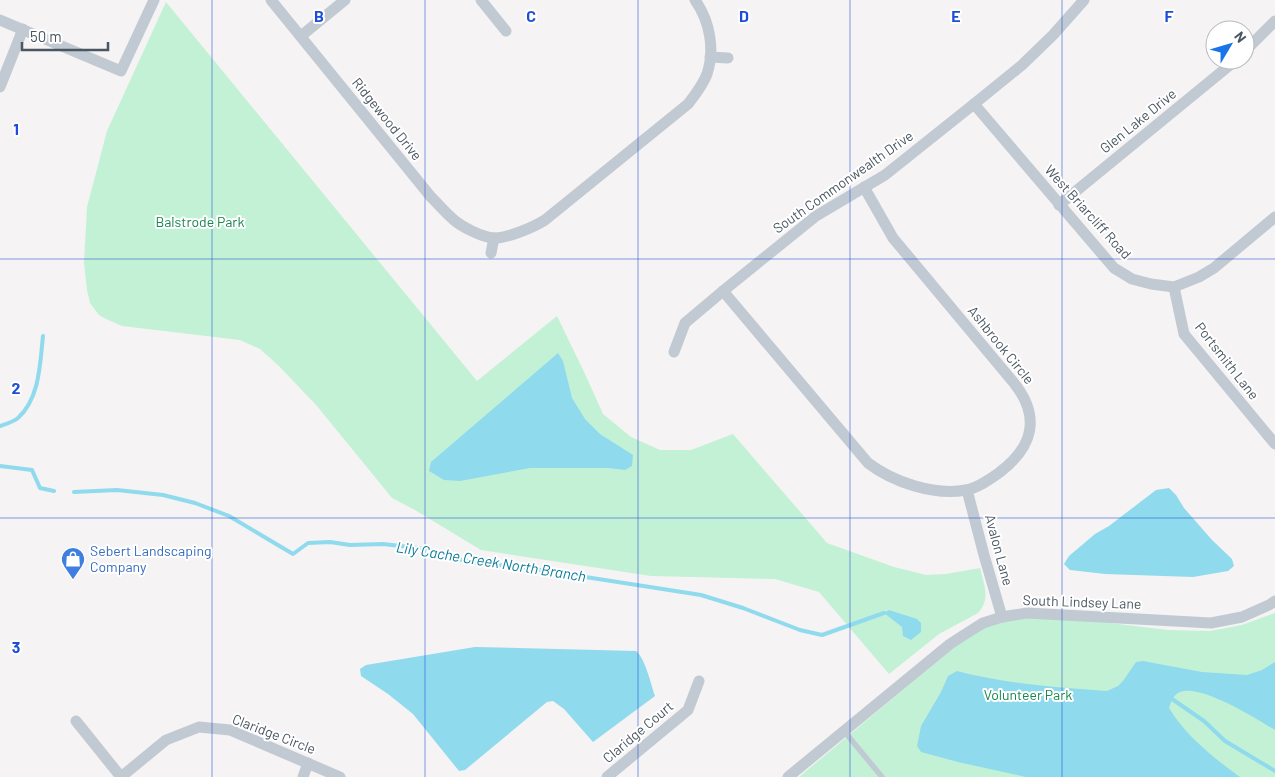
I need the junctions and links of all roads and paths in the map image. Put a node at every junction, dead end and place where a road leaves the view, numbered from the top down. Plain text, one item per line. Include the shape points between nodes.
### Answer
1 (154, 0) edge
2 (271, 0) edge
3 (345, 0) edge
4 (481, 0) edge
5 (695, 0) edge
6 (1084, 0) edge
7 (0, 20) edge
8 (1275, 21) edge
9 (23, 28) junction
10 (506, 31) dead end
11 (301, 36) junction
12 (1255, 41) edge
13 (710, 57) junction
14 (728, 58) dead end
15 (1224, 70) edge
16 (0, 86) edge
17 (974, 104) junction
18 (864, 187) junction
19 (1059, 205) junction
20 (1275, 217) edge
21 (494, 238) junction
22 (491, 253) dead end
23 (1174, 287) junction
24 (723, 290) junction
25 (674, 352) dead end
26 (1275, 444) edge
27 (967, 490) junction
28 (1275, 600) edge
29 (1002, 617) junction
30 (699, 681) dead end
31 (76, 721) dead end
32 (844, 731) junction
33 (308, 763) junction
34 (121, 777) edge
35 (303, 777) edge
36 (340, 777) edge
37 (607, 777) edge
38 (788, 777) edge
39 (882, 777) edge

1 - 9 street via 121,71
2 - 11 street, Ridgewood Drive
3 - 11 street
4 - 10 street
5 - 13 street via 708,27
6 - 17 street, South Commonwealth Drive via 1053,35
7 - 9 street
8 - 12 street
9 - 16 street
11 - 21 street, Ridgewood Drive via 431,197 455,221
13 - 14 street
13 - 21 street via 701,87 680,111 545,220 526,230
15 - 19 street, Glen Lake Drive
17 - 18 street, South Commonwealth Drive via 885,175
17 - 19 street, West Briarcliff Road
18 - 24 street, South Commonwealth Drive via 816,216
18 - 27 street, Ashbrook Circle via 892,238 1026,400 1030,424 1022,450 994,476
19 - 23 street, West Briarcliff Road via 1114,268 1132,278
20 - 23 street, West Briarcliff Road via 1214,268
21 - 22 street
23 - 26 street, Portsmith Lane via 1184,334
24 - 25 street, South Commonwealth Drive via 685,323
24 - 27 street, Ashbrook Circle via 868,463 886,475 931,490
27 - 29 street, Avalon Lane
28 - 29 street, South Lindsey Lane via 1242,616 1211,623 1027,613
29 - 32 street, South Lindsey Lane via 983,624 950,644
30 - 37 street, Claridge Court via 688,710
31 - 34 street
32 - 38 street, South Lindsey Lane
32 - 39 lane
33 - 34 street, Claridge Circle via 230,730 199,728 166,740
33 - 35 street
33 - 36 street, Claridge Circle

